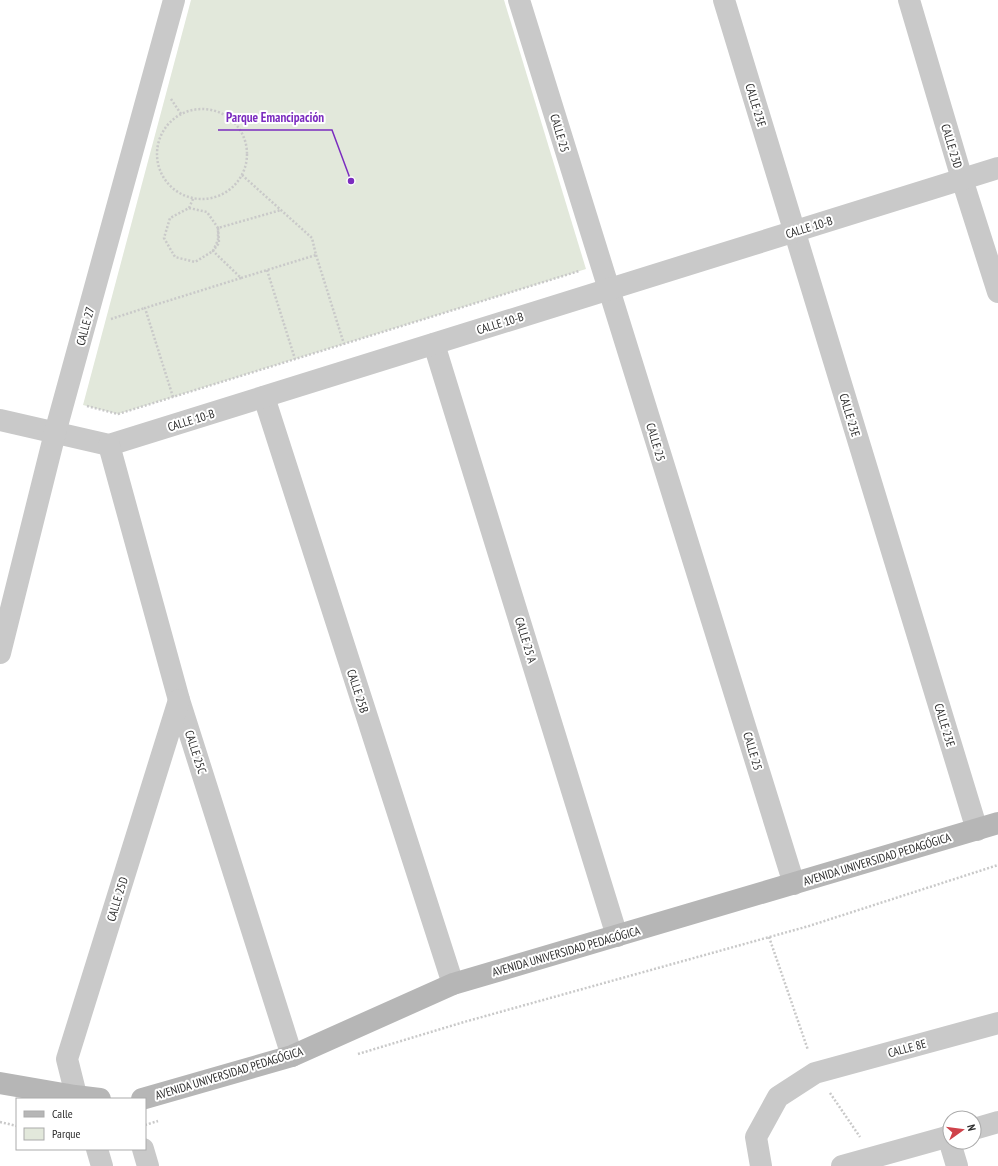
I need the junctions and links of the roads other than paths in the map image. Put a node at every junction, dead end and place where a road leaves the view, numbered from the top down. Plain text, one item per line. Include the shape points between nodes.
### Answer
1 (174, 0) edge
2 (519, 0) edge
3 (724, 0) edge
4 (909, 0) edge
5 (998, 168) edge
6 (962, 179) junction
7 (794, 232) junction
8 (608, 290) junction
9 (998, 292) edge
10 (434, 344) junction
11 (264, 397) junction
12 (0, 420) edge
13 (55, 433) junction
14 (109, 445) junction
15 (0, 653) edge
16 (179, 700) junction
17 (998, 823) edge
18 (977, 830) junction
19 (794, 884) junction
20 (617, 936) junction
21 (453, 984) junction
22 (998, 1023) edge
23 (292, 1056) junction
24 (0, 1083) edge
25 (76, 1098) edge
26 (145, 1098) edge
27 (998, 1122) edge
28 (982, 1127) edge
29 (942, 1138) edge
30 (97, 1150) edge
31 (143, 1150) edge
32 (953, 1150) edge
33 (102, 1166) edge
34 (148, 1166) edge
35 (761, 1166) edge
36 (842, 1166) edge
37 (957, 1166) edge

1 - 13 street, CALLE 27
2 - 8 street, CALLE 25
3 - 7 street, CALLE 23E
4 - 6 street, CALLE 23D
5 - 6 street, CALLE 10-B
6 - 7 street, CALLE 10-B
6 - 9 street, CALLE 23D
7 - 8 street, CALLE 10-B
7 - 18 street, CALLE 23E
8 - 10 street, CALLE 10-B
8 - 19 street, CALLE 25
10 - 11 street, CALLE 10-B
10 - 20 street, CALLE 25 A
11 - 14 street, CALLE 10-B
11 - 21 street, CALLE 25B
12 - 13 street, CALLE 10-B
13 - 14 street, CALLE 10-B
13 - 15 street, CALLE 27
14 - 16 street, CALLE 25C
16 - 23 street, CALLE 25C
16 - 25 street, CALLE 25D via 67,1059
17 - 18 street, AVENIDA UNIVERSIDAD PEDAGÓGICA
18 - 19 street, AVENIDA UNIVERSIDAD PEDAGÓGICA
19 - 20 street, AVENIDA UNIVERSIDAD PEDAGÓGICA
20 - 21 street, AVENIDA UNIVERSIDAD PEDAGÓGICA
21 - 23 street, AVENIDA UNIVERSIDAD PEDAGÓGICA
22 - 35 street, CALLE 8E via 815,1073 778,1097 756,1137
23 - 26 street, AVENIDA UNIVERSIDAD PEDAGÓGICA
24 - 25 street
27 - 28 street
29 - 36 street
30 - 33 street
31 - 34 street
32 - 37 street

